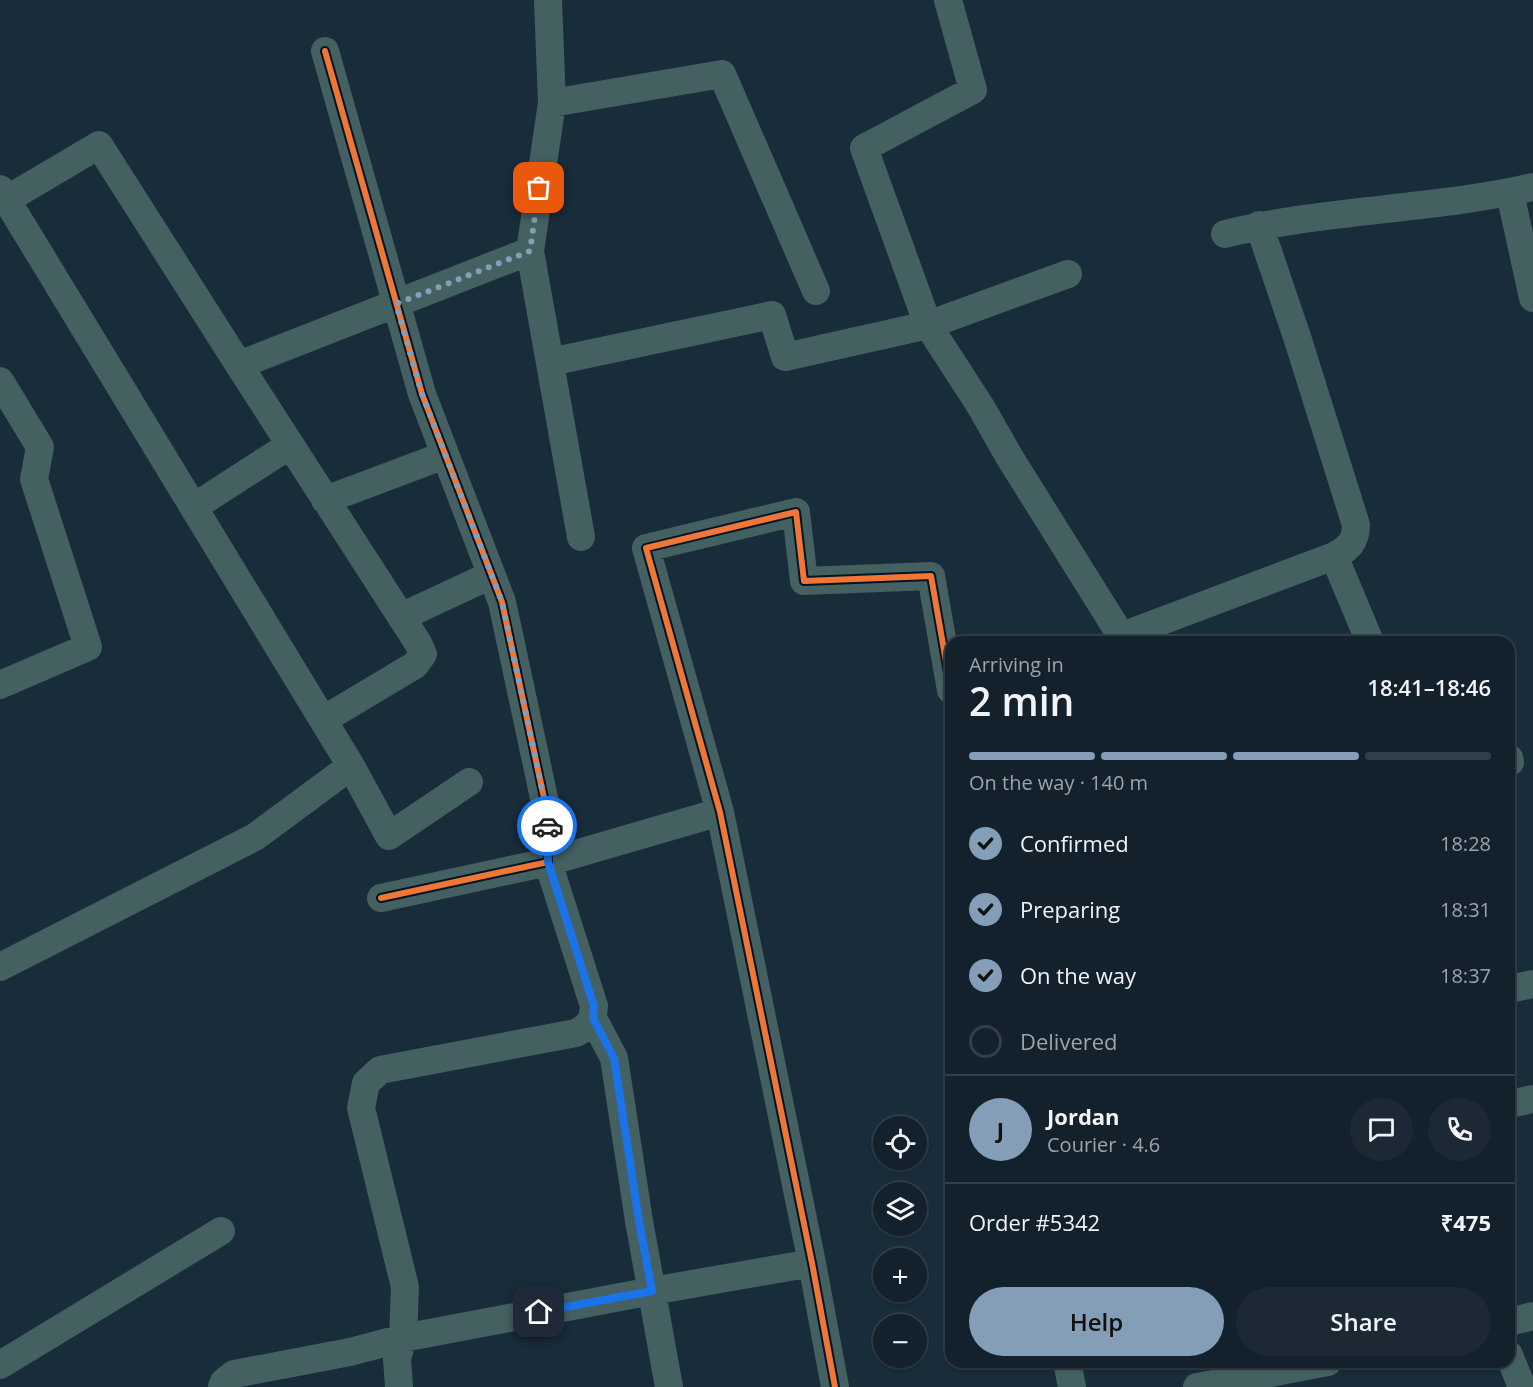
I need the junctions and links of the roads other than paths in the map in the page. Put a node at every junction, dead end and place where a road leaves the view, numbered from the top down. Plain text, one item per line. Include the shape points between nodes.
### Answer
1 (548, 0) edge
2 (948, 0) edge
3 (325, 51) dead end
4 (552, 103) junction
5 (1522, 190) edge
6 (3, 195) edge
7 (1259, 225) junction
8 (1225, 234) dead end
9 (530, 251) junction
10 (1068, 274) dead end
11 (816, 291) dead end
12 (1533, 298) edge
13 (396, 304) junction
14 (928, 325) junction
15 (550, 362) junction
16 (239, 365) junction
17 (0, 381) edge
18 (290, 445) junction
19 (445, 455) junction
20 (325, 500) junction
21 (194, 507) junction
22 (581, 537) dead end
23 (1334, 556) junction
24 (491, 574) junction
25 (401, 617) junction
26 (1122, 636) edge
27 (1132, 636) edge
28 (1367, 636) edge
29 (945, 656) edge
30 (0, 685) edge
31 (323, 720) junction
32 (351, 766) junction
33 (469, 782) dead end
34 (720, 812) junction
35 (548, 862) junction
36 (381, 898) dead end
37 (0, 967) edge
38 (1533, 984) edge
39 (1515, 988) edge
40 (593, 1018) junction
41 (1533, 1099) edge
42 (1515, 1103) edge
43 (221, 1231) dead end
44 (812, 1263) junction
45 (652, 1291) junction
46 (1533, 1316) edge
47 (1515, 1320) edge
48 (403, 1338) junction
49 (0, 1365) edge
50 (1068, 1368) edge
51 (1277, 1368) edge
52 (1514, 1368) edge
53 (222, 1387) edge
54 (399, 1387) edge
55 (669, 1387) edge
56 (835, 1387) edge
57 (1072, 1387) edge
58 (1197, 1387) edge
59 (1522, 1387) edge

1 - 4 street
2 - 14 street via 973,90 864,148
3 - 13 street
4 - 9 street
4 - 11 street via 722,74
5 - 7 street
5 - 12 street
6 - 16 street via 99,145
6 - 21 street
7 - 8 street
7 - 23 street via 1356,525 1356,536 1347,549
9 - 13 street
9 - 15 street
10 - 14 street
13 - 16 street
13 - 19 street via 422,394
14 - 15 street via 784,357 772,315
14 - 26 street
15 - 22 street
16 - 18 street
17 - 30 street via 40,447 34,479 88,647
18 - 20 street
18 - 21 street
19 - 20 street
19 - 24 street
20 - 25 street
21 - 31 street
23 - 27 street
23 - 28 street
24 - 25 street
24 - 35 street via 502,602 547,812
25 - 31 street via 423,654 415,665
29 - 34 street via 931,576 804,581 796,512 646,548
31 - 32 street
32 - 33 street via 389,836
32 - 37 street via 255,837
34 - 35 street
34 - 44 street
35 - 36 street
35 - 40 street via 594,1006
38 - 39 street
40 - 45 street via 614,1058
40 - 48 street via 588,1027 576,1033 380,1070 366,1083 361,1108 405,1287
41 - 42 street
43 - 49 street
44 - 45 street
44 - 56 street
45 - 48 street
45 - 55 street
46 - 47 street
48 - 53 street via 234,1374
48 - 54 street via 397,1359
50 - 57 street
51 - 58 street
52 - 59 street

